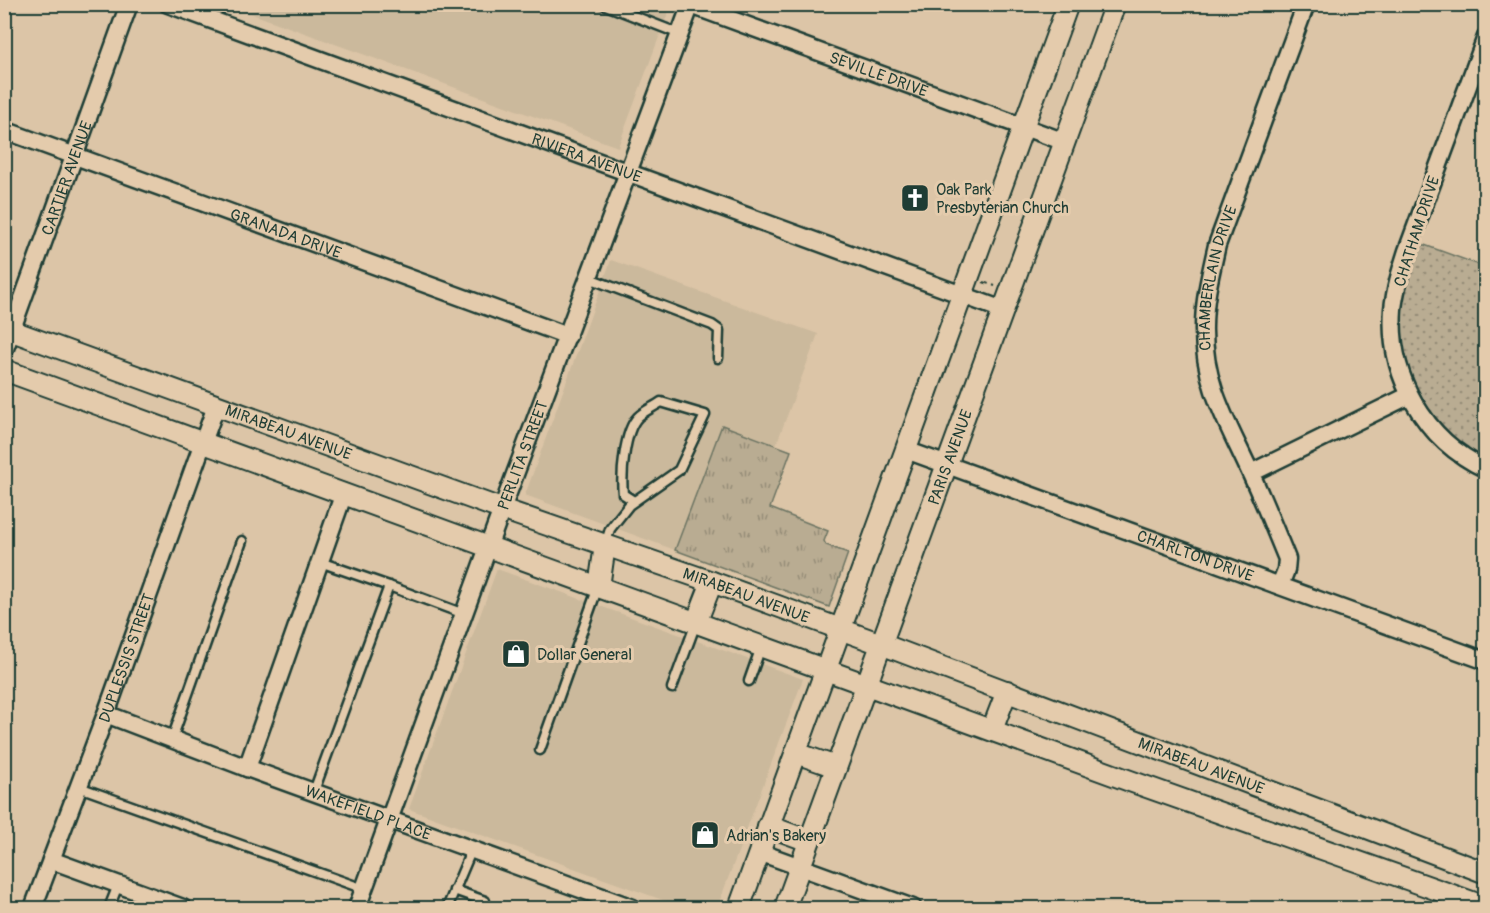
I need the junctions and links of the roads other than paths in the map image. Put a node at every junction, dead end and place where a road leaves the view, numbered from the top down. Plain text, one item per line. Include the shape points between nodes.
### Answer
1 (129, 4) edge
2 (168, 4) edge
3 (603, 4) edge
4 (1068, 4) edge
5 (1115, 4) edge
6 (1306, 4) edge
7 (691, 5) edge
8 (680, 34) junction
9 (1485, 37) edge
10 (1024, 127) junction
11 (4, 130) edge
12 (1065, 142) junction
13 (74, 156) junction
14 (629, 172) junction
15 (590, 278) junction
16 (962, 295) junction
17 (1003, 310) junction
18 (8, 329) edge
19 (568, 336) junction
20 (4, 351) edge
21 (718, 358) dead end
22 (4, 370) edge
23 (1408, 396) junction
24 (216, 406) junction
25 (203, 442) junction
26 (906, 450) junction
27 (947, 464) junction
28 (1485, 469) edge
29 (1251, 473) junction
30 (345, 493) junction
31 (634, 501) junction
32 (502, 509) junction
33 (242, 541) dead end
34 (605, 545) junction
35 (489, 546) junction
36 (320, 562) junction
37 (712, 582) junction
38 (1280, 585) junction
39 (389, 586) junction
40 (599, 587) junction
41 (464, 614) junction
42 (696, 623) junction
43 (841, 629) junction
44 (881, 644) junction
45 (762, 647) junction
46 (1485, 661) edge
47 (826, 670) junction
48 (750, 681) dead end
49 (867, 685) junction
50 (672, 688) dead end
51 (1007, 692) junction
52 (106, 714) junction
53 (992, 730) junction
54 (172, 739) junction
55 (540, 750) dead end
56 (796, 753) junction
57 (836, 767) junction
58 (247, 768) junction
59 (79, 787) junction
60 (314, 791) junction
61 (389, 819) junction
62 (768, 826) junction
63 (809, 841) junction
64 (472, 849) junction
65 (759, 852) junction
66 (1440, 856) junction
67 (51, 860) junction
68 (800, 867) junction
69 (1485, 873) edge
70 (118, 885) junction
71 (1429, 886) junction
72 (364, 889) junction
73 (454, 890) junction
74 (1485, 907) edge
75 (33, 909) edge
76 (110, 909) edge
77 (183, 909) edge
78 (357, 909) edge
79 (447, 909) edge
80 (482, 909) edge
81 (633, 909) edge
82 (739, 909) edge
83 (785, 909) edge
84 (913, 909) edge

1 - 13 street, CARTIER AVENUE
2 - 14 street, RIVIERA AVENUE
3 - 8 lane
4 - 10 street
5 - 12 street, PARIS AVENUE
6 - 29 street, CHAMBERLAIN DRIVE via 1217,245 1208,284 1203,327 1206,364 1218,405
7 - 8 street, PERLITA STREET
7 - 10 street, SEVILLE DRIVE
8 - 14 street, PERLITA STREET
9 - 23 street, CHATHAM DRIVE via 1396,287 1394,338
10 - 12 street, SEVILLE DRIVE
10 - 16 street
11 - 13 street, GRANADA DRIVE
12 - 17 street, PARIS AVENUE
13 - 18 street, CARTIER AVENUE
13 - 19 street, GRANADA DRIVE
14 - 15 street, PERLITA STREET
14 - 16 street, RIVIERA AVENUE
15 - 19 street, PERLITA STREET
15 - 21 lane via 712,325 718,330
16 - 17 street, RIVIERA AVENUE
16 - 26 street
17 - 27 street, PARIS AVENUE
18 - 20 street, CARTIER AVENUE
18 - 24 street, MIRABEAU AVENUE
19 - 32 street, PERLITA STREET
22 - 25 street
23 - 28 street, CHATHAM DRIVE via 1442,439
23 - 29 street
24 - 25 street, DUPLESSIS STREET
24 - 32 street, MIRABEAU AVENUE
25 - 30 street
25 - 52 street, DUPLESSIS STREET
26 - 27 street, CHARLTON DRIVE
26 - 43 street
27 - 38 street, CHARLTON DRIVE
27 - 44 street, PARIS AVENUE
29 - 38 street, CHAMBERLAIN DRIVE via 1287,558
30 - 35 street
30 - 36 street
31 - 31 lane via 679,471 705,415 662,402 637,418 625,455 622,483 623,494
31 - 34 lane via 610,528
32 - 34 street, MIRABEAU AVENUE
32 - 35 street, PERLITA STREET
33 - 54 lane
34 - 37 street, MIRABEAU AVENUE
34 - 40 street
35 - 40 street
35 - 41 street, PERLITA STREET
36 - 39 lane
36 - 58 street
37 - 42 street
37 - 43 street, MIRABEAU AVENUE
38 - 46 street, CHARLTON DRIVE
39 - 41 lane
39 - 60 lane
40 - 42 street
40 - 55 lane
41 - 61 street, PERLITA STREET
42 - 45 street
42 - 50 lane
43 - 44 street, MIRABEAU AVENUE
43 - 47 street
44 - 49 street, PARIS AVENUE
44 - 51 street, MIRABEAU AVENUE
45 - 47 street
45 - 48 lane
47 - 49 street
47 - 56 street via 810,703
49 - 53 street
49 - 57 street, PARIS AVENUE
51 - 53 street
51 - 66 street, MIRABEAU AVENUE
52 - 54 street, WAKEFIELD PLACE
52 - 59 street, DUPLESSIS STREET
53 - 71 street
54 - 58 street, WAKEFIELD PLACE
56 - 57 street
56 - 62 street
57 - 63 street, PARIS AVENUE
58 - 60 street, WAKEFIELD PLACE
59 - 67 street, DUPLESSIS STREET
59 - 72 lane
60 - 61 street, WAKEFIELD PLACE
61 - 64 street, WAKEFIELD PLACE
61 - 72 street, PERLITA STREET
62 - 63 street
62 - 65 street
63 - 68 street, PARIS AVENUE
64 - 73 lane
64 - 81 street, WAKEFIELD PLACE
65 - 68 street
65 - 82 street
66 - 69 street, MIRABEAU AVENUE
66 - 71 street
67 - 70 street
67 - 75 street, DUPLESSIS STREET
68 - 83 street, PARIS AVENUE
68 - 84 street
70 - 76 lane
70 - 77 street
71 - 74 street
72 - 78 street, PERLITA STREET
73 - 79 lane
73 - 80 lane via 485,901

